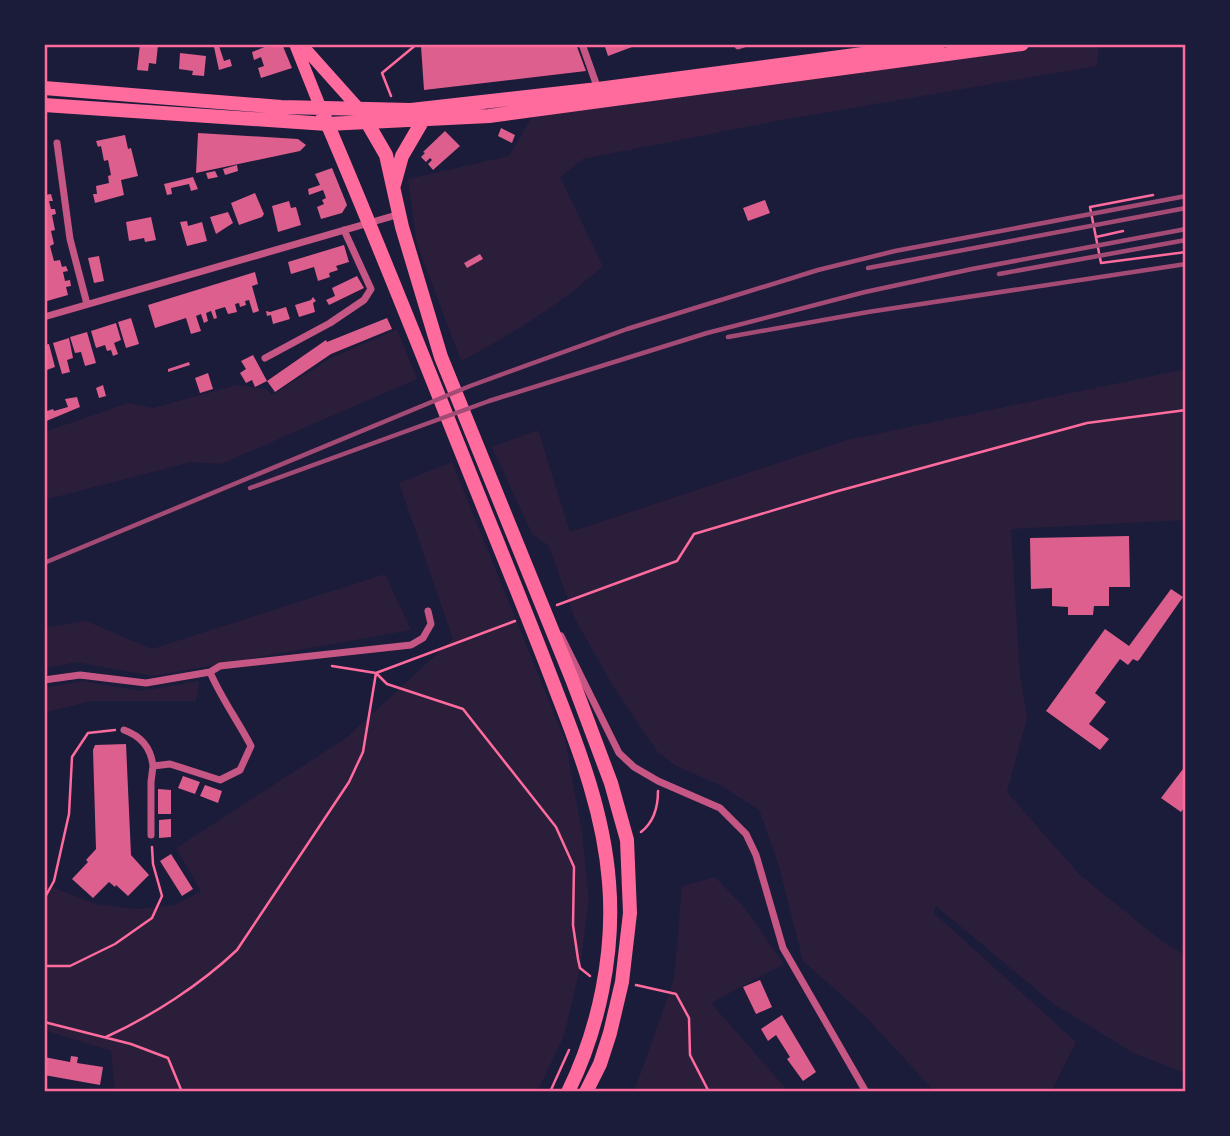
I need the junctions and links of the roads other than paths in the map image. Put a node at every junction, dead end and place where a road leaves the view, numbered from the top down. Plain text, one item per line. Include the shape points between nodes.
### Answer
1 (295, 44) edge
2 (301, 44) edge
3 (582, 44) edge
4 (938, 44) edge
5 (1022, 44) edge
6 (44, 88) edge
7 (598, 89) junction
8 (44, 105) edge
9 (321, 109) junction
10 (364, 116) junction
11 (422, 120) junction
12 (265, 121) junction
13 (327, 124) junction
14 (335, 143) junction
15 (57, 144) dead end
16 (394, 186) junction
17 (400, 214) junction
18 (368, 224) junction
19 (344, 230) junction
20 (87, 304) junction
21 (44, 317) edge
22 (265, 359) dead end
23 (530, 573) junction
24 (428, 611) dead end
25 (210, 672) junction
26 (44, 680) edge
27 (124, 730) road end
28 (153, 766) junction
29 (150, 835) road end
30 (568, 1092) edge
31 (586, 1092) edge
32 (866, 1092) edge

1 - 9 main road
2 - 10 main road
3 - 7 street
4 - 7 main road
5 - 11 main road via 489,116
6 - 9 main road
7 - 10 main road
8 - 12 main road
9 - 10 main road
9 - 13 main road
10 - 11 main road
10 - 13 main road
10 - 16 main road via 386,155
11 - 16 main road via 402,156
12 - 13 main road
12 - 14 main road
13 - 14 main road
14 - 18 main road
15 - 20 street via 70,239
16 - 17 main road
17 - 18 street
17 - 23 main road via 441,357
18 - 19 street
18 - 30 main road via 529,620 597,807 610,883 610,932 592,1031
19 - 20 street
19 - 22 street via 371,289 364,300 330,323
20 - 21 street
23 - 31 main road via 611,783 627,840 630,913 622,982 600,1064
23 - 32 street via 619,752 658,781 720,808 746,834 783,948
24 - 25 street via 431,624 411,645 220,666
25 - 26 street via 146,683 80,675
25 - 28 street via 251,746 240,770 220,779 170,764
27 - 28 street via 145,743
28 - 29 street

